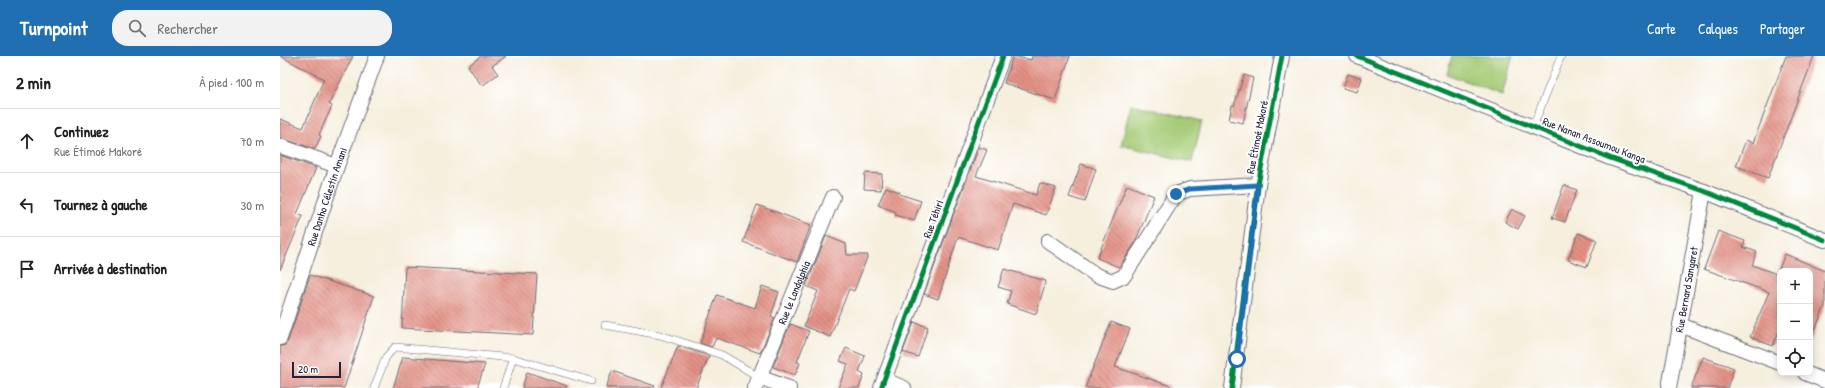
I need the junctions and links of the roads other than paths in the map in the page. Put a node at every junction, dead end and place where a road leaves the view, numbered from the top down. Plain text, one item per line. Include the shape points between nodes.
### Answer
1 (377, 56) edge
2 (1003, 56) edge
3 (1282, 56) edge
4 (1357, 56) edge
5 (1561, 56) edge
6 (1533, 127) junction
7 (280, 146) edge
8 (337, 166) junction
9 (1258, 185) junction
10 (1704, 191) junction
11 (833, 197) dead end
12 (1825, 240) edge
13 (1048, 241) dead end
14 (605, 325) dead end
15 (1680, 325) junction
16 (280, 338) edge
17 (513, 358) junction
18 (1777, 362) edge
19 (1812, 376) edge
20 (591, 380) dead end
21 (1825, 381) edge
22 (757, 382) edge
23 (883, 384) edge
24 (374, 388) edge
25 (503, 388) edge
26 (789, 388) edge
27 (904, 388) edge
28 (1232, 388) edge
29 (1669, 388) edge

1 - 8 street, Rue Danho Célestin Amani
2 - 23 street, Rue Téhiri
3 - 9 street, Rue Étimoé Makoré
4 - 6 street, Rue Nanan Assoumou Kanga
5 - 6 lane
6 - 10 street, Rue Nanan Assoumou Kanga via 1610,158
7 - 8 street
8 - 16 street, Rue Danho Célestin Amani
9 - 13 street via 1190,189 1176,194 1124,276 1113,281 1096,275
9 - 28 street, Rue Étimoé Makoré
10 - 12 street, Rue Nanan Assoumou Kanga
10 - 15 street, Rue Bernard Sangaret
11 - 22 street, Rue le Landolphia
14 - 22 lane via 660,335 722,355
15 - 18 street
15 - 29 street, Rue Bernard Sangaret
17 - 20 lane
17 - 24 lane via 395,347 386,357
17 - 25 lane
19 - 21 street
22 - 26 street
23 - 27 street

